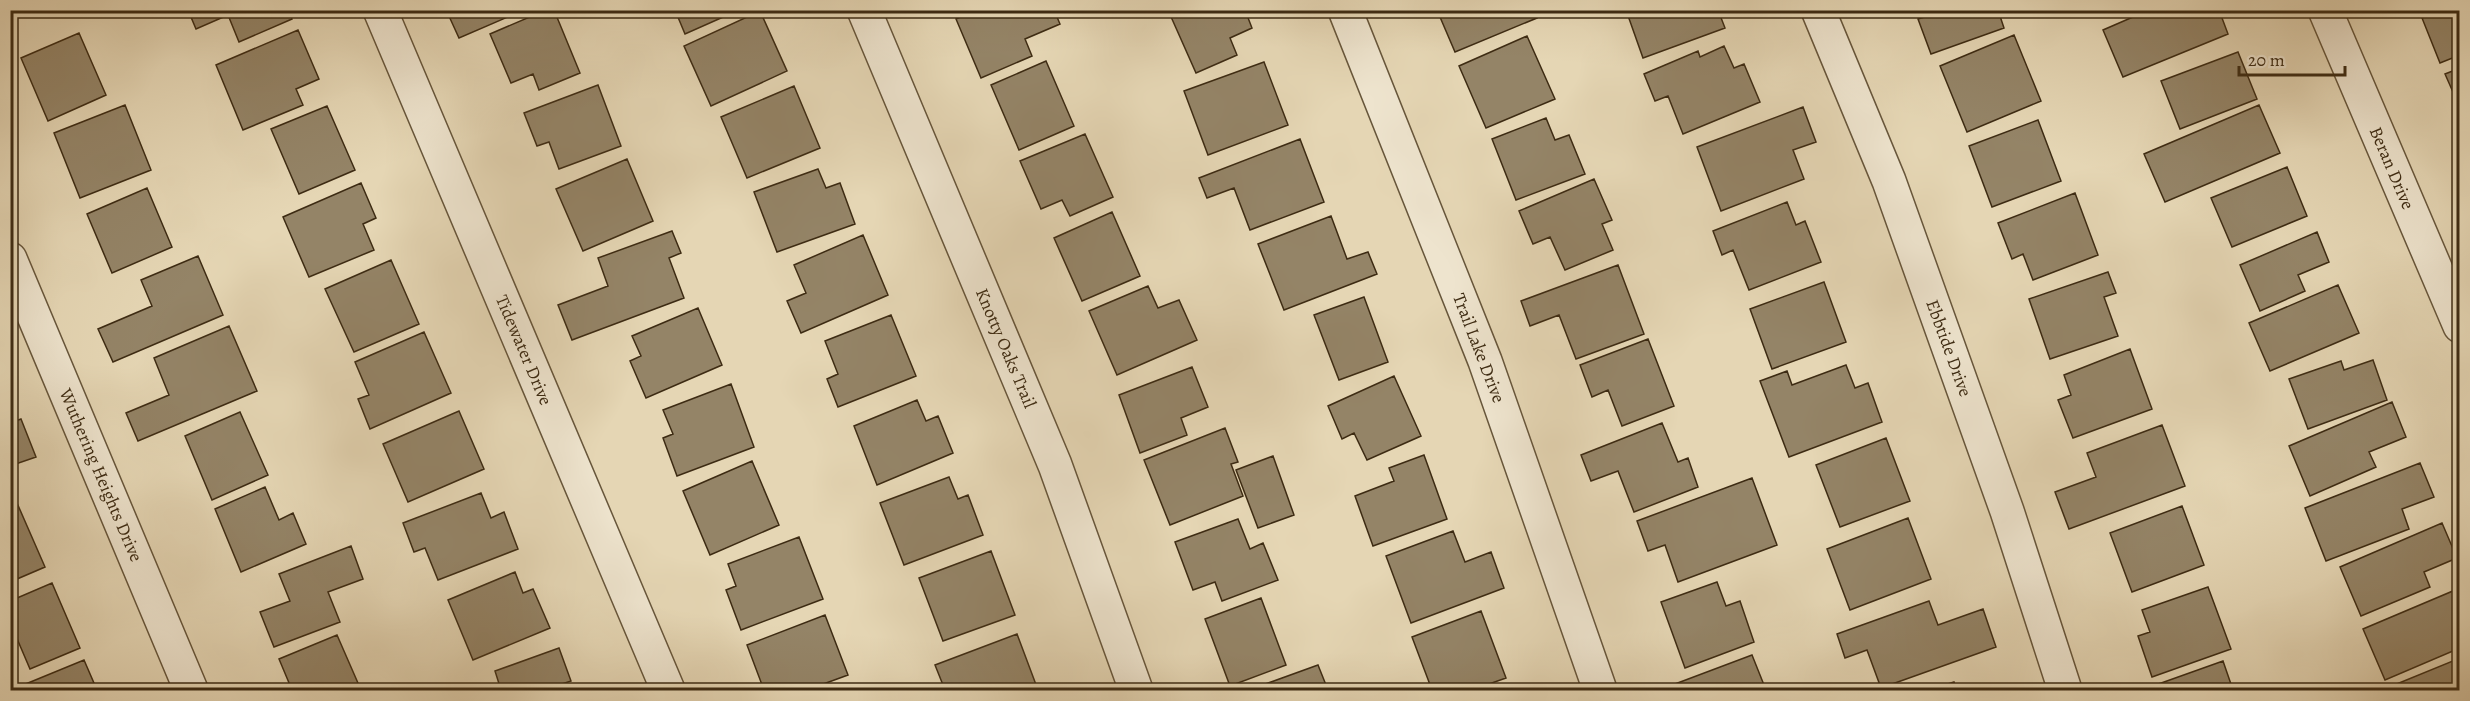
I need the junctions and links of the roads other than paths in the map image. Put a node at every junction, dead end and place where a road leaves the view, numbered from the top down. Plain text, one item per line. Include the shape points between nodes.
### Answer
1 (380, 10) edge
2 (864, 10) edge
3 (1346, 10) edge
4 (1818, 10) edge
5 (2325, 10) edge
6 (10, 259) edge
7 (2460, 326) edge
8 (191, 690) edge
9 (668, 690) edge
10 (1137, 690) edge
11 (1599, 690) edge
12 (2065, 690) edge

1 - 9 street, Tidewater Drive
2 - 10 street, Knotty Oaks Trail via 1055,465
3 - 11 street, Trail Lake Drive via 1485,362
4 - 12 street, Ebbtide Drive via 1889,181 2007,511
5 - 7 street, Beran Drive
6 - 8 street, Wuthering Heights Drive

